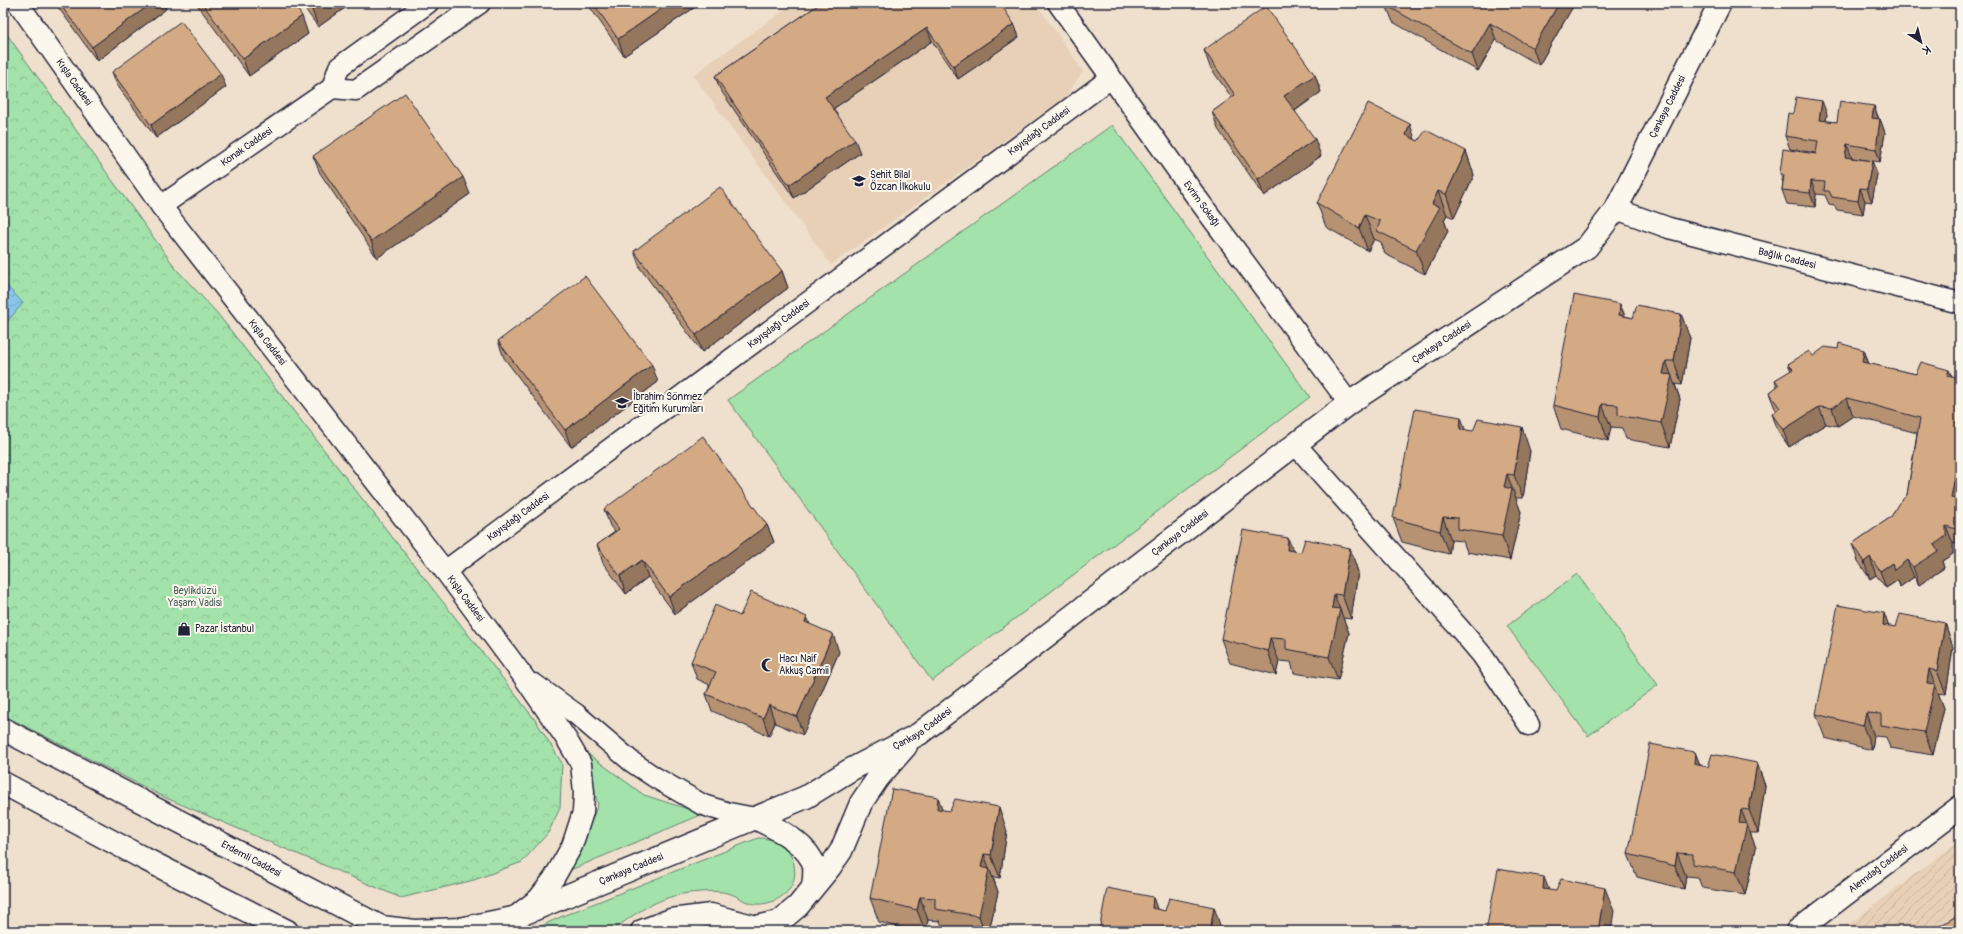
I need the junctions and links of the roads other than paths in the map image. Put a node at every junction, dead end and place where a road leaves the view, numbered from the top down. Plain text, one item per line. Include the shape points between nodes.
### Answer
1 (18, 3) edge
2 (428, 3) edge
3 (480, 3) edge
4 (1058, 3) edge
5 (1720, 3) edge
6 (1111, 78) junction
7 (332, 88) junction
8 (161, 206) junction
9 (1616, 209) junction
10 (1960, 303) edge
11 (1349, 403) junction
12 (1294, 444) junction
13 (445, 571) junction
14 (523, 676) junction
15 (1529, 725) dead end
16 (3, 729) edge
17 (918, 734) junction
18 (3, 783) edge
19 (1960, 807) edge
20 (755, 818) junction
21 (813, 887) junction
22 (507, 924) edge
23 (760, 929) edge
24 (287, 931) edge
25 (642, 931) edge
26 (1797, 931) edge

1 - 8 street, Kışla Caddesi
2 - 7 street via 339,67
3 - 7 street via 356,90
4 - 6 street, Evrim Sokağı
5 - 9 main road, Çankaya Caddesi
6 - 11 street, Evrim Sokağı
6 - 13 street, Kayışdağı Caddesi
7 - 8 street, Konak Caddesi
8 - 13 street, Kışla Caddesi
9 - 10 street, Bağlık Caddesi via 1669,228
9 - 11 main road, Çankaya Caddesi via 1587,247
11 - 12 main road, Çankaya Caddesi
12 - 15 street via 1465,634
12 - 17 main road, Çankaya Caddesi
13 - 14 street, Kışla Caddesi
14 - 20 street via 576,714 632,762 656,778 703,805 729,814
14 - 22 street, Kışla Caddesi via 582,764 583,812 572,846 558,873 538,899
16 - 22 main road, Erdemli Caddesi via 381,927 415,931
17 - 20 main road, Çankaya Caddesi via 850,770 808,796
17 - 21 main road via 878,778 861,803 841,851
18 - 24 main road
19 - 26 main road, Alemdağ Caddesi
20 - 21 main road via 788,835 812,860
20 - 22 main road, Çankaya Caddesi
21 - 23 main road via 798,906 779,922
23 - 25 main road via 711,915 671,920

